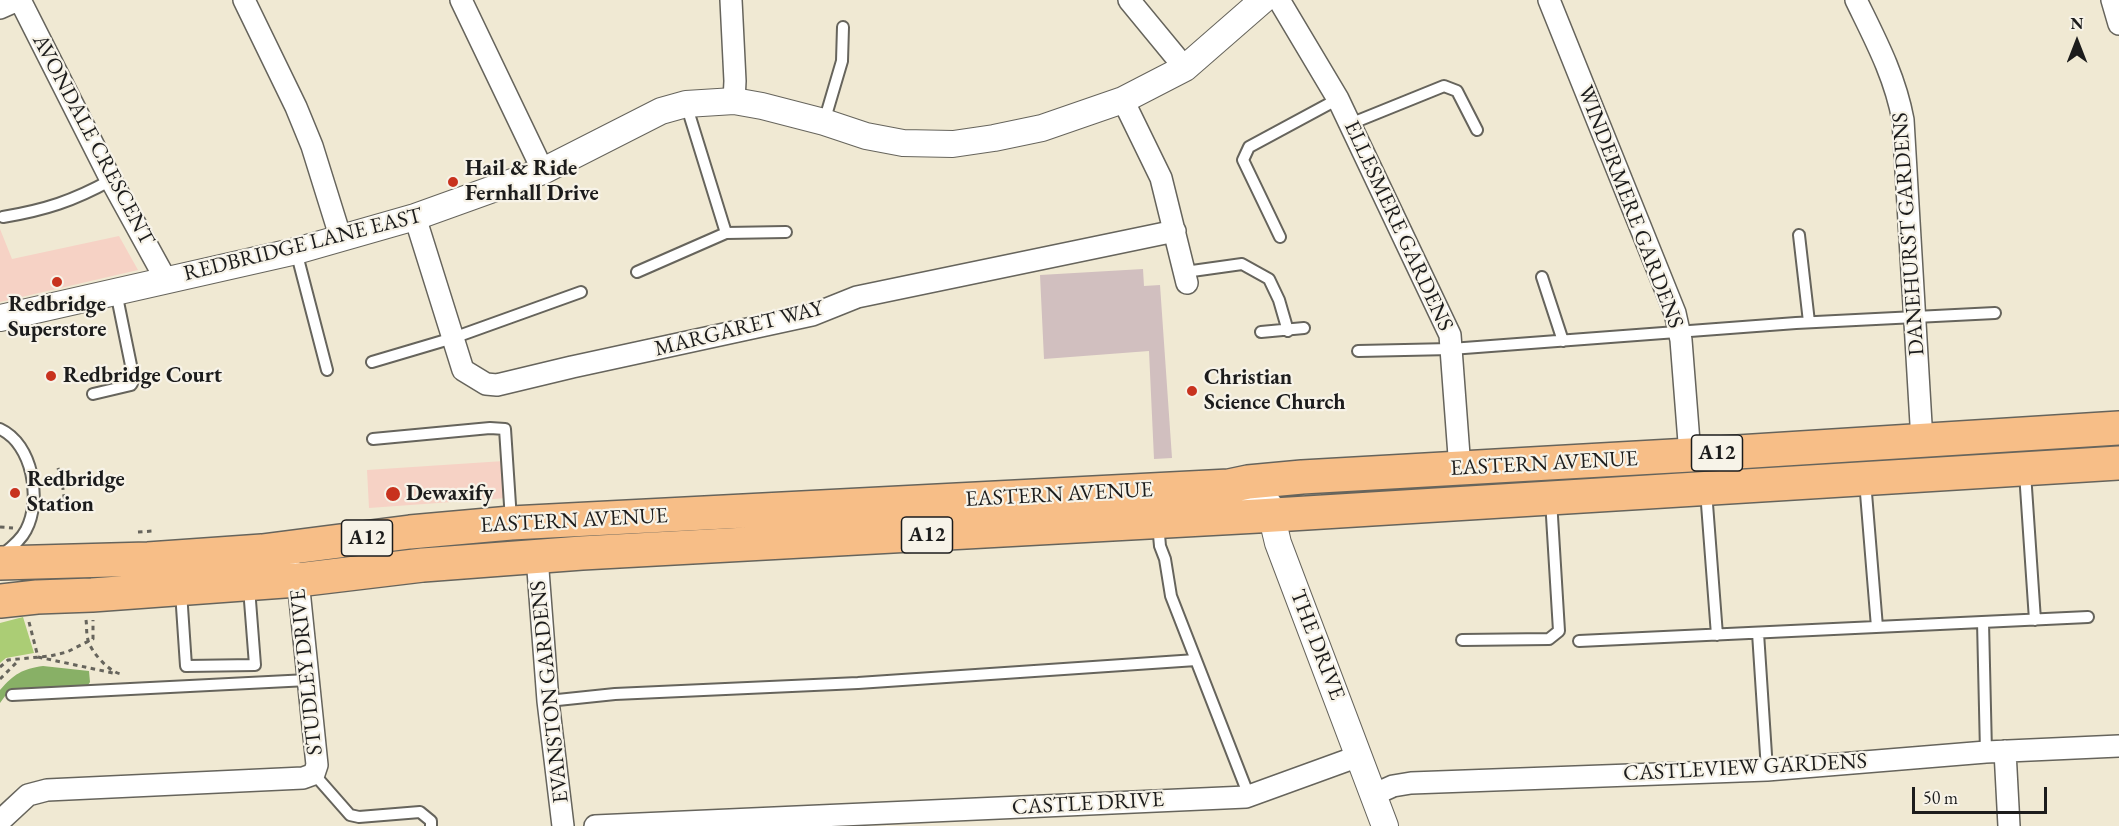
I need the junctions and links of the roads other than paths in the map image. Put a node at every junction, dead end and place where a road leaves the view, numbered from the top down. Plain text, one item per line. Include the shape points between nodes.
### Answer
1 (19, 0) edge
2 (244, 0) edge
3 (461, 0) edge
4 (731, 0) edge
5 (1129, 0) edge
6 (1263, 0) edge
7 (1279, 0) edge
8 (1549, 0) edge
9 (1856, 0) edge
10 (2112, 0) edge
11 (0, 8) edge
12 (2119, 24) edge
13 (843, 27) dead end
14 (1185, 68) junction
15 (1338, 99) junction
16 (1123, 100) junction
17 (734, 101) junction
18 (686, 104) junction
19 (824, 122) junction
20 (1350, 124) junction
21 (1477, 130) dead end
22 (543, 171) junction
23 (111, 180) junction
24 (3, 218) dead end
25 (415, 218) junction
26 (1175, 231) junction
27 (786, 232) dead end
28 (726, 233) junction
29 (1800, 236) dead end
30 (1280, 237) dead end
31 (341, 239) junction
32 (296, 250) junction
33 (637, 272) dead end
34 (1542, 277) dead end
35 (1186, 278) joint
36 (166, 280) junction
37 (116, 292) junction
38 (581, 292) dead end
39 (1995, 313) dead end
40 (1915, 317) junction
41 (0, 318) edge
42 (1809, 322) junction
43 (1304, 328) dead end
44 (1288, 331) junction
45 (1261, 332) dead end
46 (1680, 333) junction
47 (453, 338) junction
48 (1563, 341) junction
49 (1451, 349) junction
50 (1358, 351) dead end
51 (372, 362) dead end
52 (327, 370) dead end
53 (93, 394) dead end
54 (2119, 428) edge
55 (0, 429) edge
56 (373, 439) dead end
57 (1922, 441) junction
58 (1690, 455) junction
59 (2119, 463) edge
60 (1460, 469) junction
61 (2025, 469) junction
62 (1865, 478) junction
63 (1229, 486) junction
64 (1705, 488) junction
65 (1551, 497) junction
66 (1272, 515) junction
67 (1158, 521) junction
68 (511, 523) junction
69 (0, 556) edge
70 (537, 557) junction
71 (148, 559) junction
72 (0, 563) edge
73 (298, 580) junction
74 (249, 584) junction
75 (181, 588) junction
76 (0, 602) edge
77 (2088, 617) dead end
78 (2035, 620) junction
79 (1983, 622) junction
80 (1877, 627) junction
81 (1758, 633) junction
82 (1717, 635) junction
83 (1462, 640) dead end
84 (1579, 641) dead end
85 (1196, 660) junction
86 (308, 680) junction
87 (12, 695) dead end
88 (548, 700) junction
89 (2119, 746) edge
90 (1996, 752) junction
91 (1359, 756) junction
92 (1767, 770) junction
93 (314, 774) junction
94 (1373, 795) junction
95 (1249, 796) junction
96 (0, 821) edge
97 (687, 824) edge
98 (431, 826) edge
99 (563, 826) edge
100 (595, 826) edge
101 (1385, 826) edge
102 (2009, 826) edge

1 - 11 street, AVONDALE CRESCENT
1 - 23 street, AVONDALE CRESCENT
2 - 31 street via 312,146
3 - 22 street
4 - 17 street
5 - 14 street
6 - 14 street, REDBRIDGE LANE EAST
7 - 15 street, ELLESMERE GARDENS
8 - 46 street, WINDERMERE GARDENS
9 - 40 street, DANEHURST GARDENS via 1899,94
10 - 12 street
13 - 19 lane via 842,61
14 - 16 street, REDBRIDGE LANE EAST
15 - 20 street, ELLESMERE GARDENS
15 - 30 lane via 1249,147 1243,160
16 - 19 street, REDBRIDGE LANE EAST via 1042,128 952,144 903,143
16 - 26 street via 1161,178
17 - 18 street, REDBRIDGE LANE EAST
17 - 19 street, REDBRIDGE LANE EAST
18 - 22 street, REDBRIDGE LANE EAST via 662,111
18 - 28 lane
20 - 21 lane via 1444,86 1457,90
20 - 49 street, ELLESMERE GARDENS via 1450,335
22 - 25 street, REDBRIDGE LANE EAST
23 - 24 lane via 70,201
23 - 36 street, AVONDALE CRESCENT
25 - 31 street, REDBRIDGE LANE EAST
25 - 47 street, MARGARET WAY
26 - 35 street
26 - 47 street, MARGARET WAY via 857,297 812,315 497,385 486,384 463,370
27 - 28 lane
28 - 33 lane
29 - 42 lane
31 - 32 street, REDBRIDGE LANE EAST
32 - 36 street, REDBRIDGE LANE EAST
32 - 52 lane
34 - 48 lane
35 - 44 lane via 1242,264 1269,279
36 - 37 street, REDBRIDGE LANE EAST
37 - 41 street, REDBRIDGE LANE EAST
37 - 53 lane via 134,380 131,385
38 - 47 lane
39 - 40 lane
40 - 42 lane
40 - 57 street, DANEHURST GARDENS
42 - 46 lane
43 - 44 lane
44 - 45 lane
46 - 48 lane
46 - 58 street, WINDERMERE GARDENS
47 - 51 lane
48 - 49 lane
49 - 50 lane
49 - 60 street, ELLESMERE GARDENS
54 - 57 highway, EASTERN AVENUE / A12
55 - 69 lane via 17,442 27,461 34,499 25,532
56 - 68 lane via 505,429
57 - 58 highway, EASTERN AVENUE / A12
58 - 60 highway, EASTERN AVENUE / A12
59 - 61 highway, EASTERN AVENUE / A12
60 - 63 highway, EASTERN AVENUE / A12 via 1281,478
61 - 62 highway, EASTERN AVENUE / A12
61 - 78 lane
62 - 64 highway, EASTERN AVENUE / A12
62 - 80 lane
63 - 66 street, THE DRIVE via 1260,496
63 - 68 highway, EASTERN AVENUE / A12
64 - 65 highway, EASTERN AVENUE / A12
64 - 82 lane
65 - 66 highway, EASTERN AVENUE / A12
65 - 83 lane via 1559,631 1549,639
66 - 67 highway, EASTERN AVENUE / A12
66 - 91 street, THE DRIVE via 1278,543
67 - 70 highway, EASTERN AVENUE / A12
67 - 85 lane via 1171,596
68 - 71 highway, EASTERN AVENUE / A12 via 262,551
70 - 73 highway, EASTERN AVENUE / A12
70 - 88 street, EVANSTON GARDENS
71 - 72 highway, EASTERN AVENUE / A12
71 - 73 street, STUDLEY DRIVE via 264,561 284,564
73 - 74 highway, EASTERN AVENUE / A12
73 - 86 street, STUDLEY DRIVE
74 - 75 highway, EASTERN AVENUE / A12
74 - 75 lane via 255,665 186,666
75 - 76 highway, EASTERN AVENUE / A12
77 - 78 lane
78 - 79 lane
79 - 80 lane
79 - 90 lane
80 - 81 lane
81 - 82 lane
81 - 92 lane
82 - 84 lane
85 - 88 lane
85 - 95 lane
86 - 87 lane
86 - 93 street, STUDLEY DRIVE via 317,765
88 - 99 street, EVANSTON GARDENS
89 - 90 street, CASTLEVIEW GARDENS
90 - 92 street, CASTLEVIEW GARDENS
90 - 102 street
91 - 94 street, THE DRIVE
91 - 95 street, CASTLE DRIVE
92 - 94 street, CASTLEVIEW GARDENS via 1411,783
93 - 96 street, STUDLEY DRIVE via 47,790 28,795
93 - 98 lane via 350,815 420,812 431,821
94 - 101 street, THE DRIVE
95 - 97 street, CASTLE DRIVE
97 - 100 street, CASTLE DRIVE

